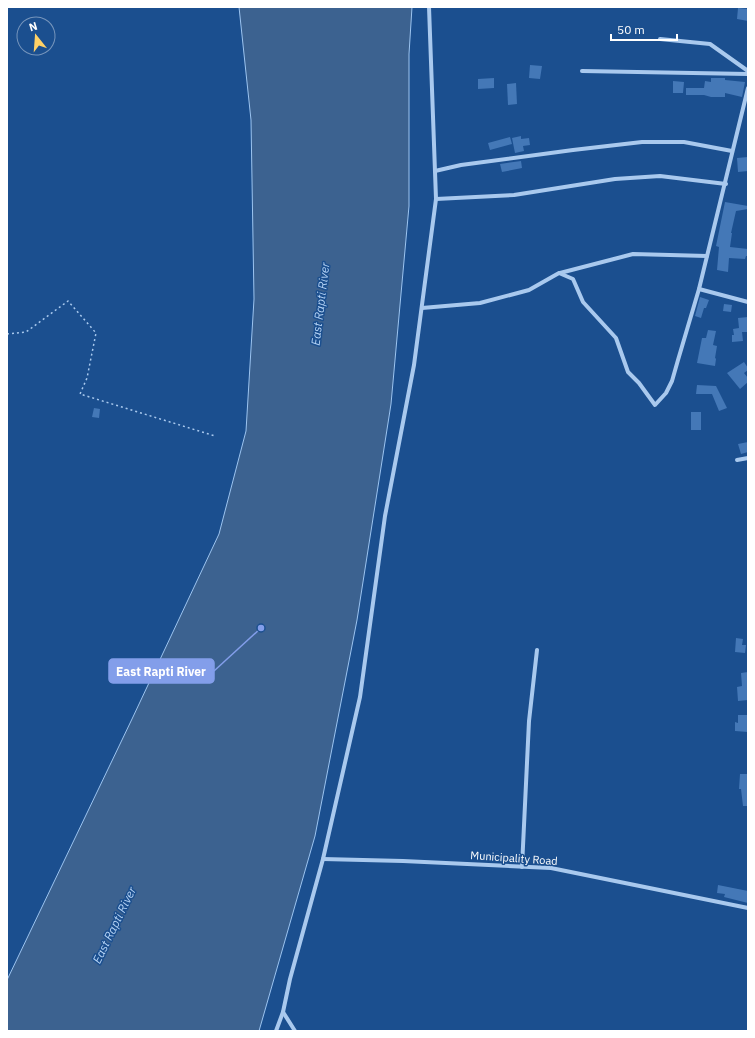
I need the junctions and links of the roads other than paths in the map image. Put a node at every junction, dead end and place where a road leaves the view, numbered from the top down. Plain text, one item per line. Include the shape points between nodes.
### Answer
1 (429, 7) edge
2 (660, 39) dead end
3 (582, 71) dead end
4 (748, 71) edge
5 (748, 74) edge
6 (748, 88) edge
7 (732, 151) junction
8 (435, 171) junction
9 (726, 184) junction
10 (436, 200) junction
11 (707, 256) junction
12 (560, 273) junction
13 (699, 289) junction
14 (748, 302) edge
15 (422, 308) junction
16 (748, 458) edge
17 (737, 460) dead end
18 (537, 650) dead end
19 (323, 859) junction
20 (522, 867) junction
21 (748, 908) edge
22 (283, 1012) junction
23 (276, 1031) edge
24 (295, 1031) edge

1 - 8 street
2 - 4 street via 710,44
3 - 5 street
6 - 7 street
7 - 8 street via 684,142 642,142 461,165
7 - 9 street
8 - 10 street
9 - 10 street via 660,176 615,179 514,195
9 - 11 street
10 - 15 street
11 - 12 street via 633,254
11 - 13 street
12 - 13 street via 573,280 583,302 616,338 628,372 655,405 666,394 672,381
12 - 15 street via 529,290 480,303
13 - 14 street
15 - 19 street via 414,365 385,516 360,697
16 - 17 street
18 - 20 street via 528,721
19 - 20 street, Municipality Road
19 - 22 street
20 - 21 street, Municipality Road via 551,868
22 - 23 street
22 - 24 street

